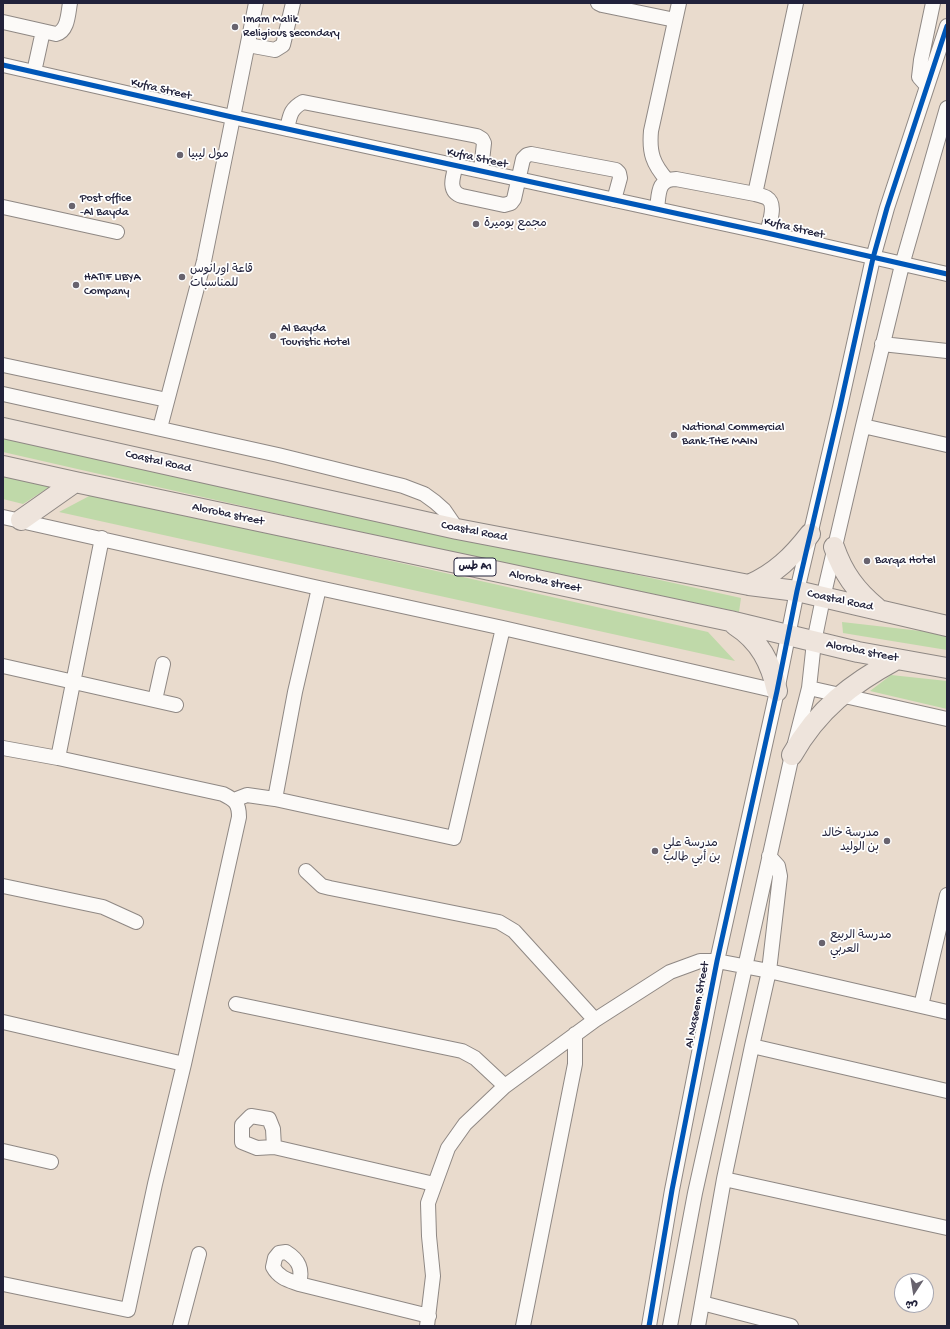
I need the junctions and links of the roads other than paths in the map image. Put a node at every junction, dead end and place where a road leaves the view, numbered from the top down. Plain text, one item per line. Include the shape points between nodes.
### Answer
1 (70, 3) edge
2 (256, 3) edge
3 (293, 3) edge
4 (598, 3) edge
5 (679, 3) edge
6 (796, 3) edge
7 (934, 3) edge
8 (675, 20) junction
9 (3, 22) edge
10 (947, 26) edge
11 (43, 31) junction
12 (248, 45) junction
13 (3, 65) edge
14 (34, 72) junction
15 (927, 86) junction
16 (946, 114) edge
17 (232, 117) junction
18 (287, 129) junction
19 (456, 165) junction
20 (481, 170) junction
21 (519, 178) junction
22 (667, 180) junction
23 (755, 194) junction
24 (614, 200) junction
25 (3, 207) edge
26 (656, 209) junction
27 (117, 232) dead end
28 (767, 233) junction
29 (873, 258) junction
30 (902, 265) junction
31 (947, 274) edge
32 (882, 344) junction
33 (947, 351) edge
34 (3, 365) edge
35 (3, 394) edge
36 (166, 400) junction
37 (863, 426) junction
38 (3, 428) edge
39 (160, 428) junction
40 (947, 445) edge
41 (3, 466) edge
42 (75, 482) junction
43 (12, 518) edge
44 (457, 529) junction
45 (810, 534) junction
46 (102, 538) junction
47 (834, 547) junction
48 (749, 585) junction
49 (319, 588) junction
50 (797, 591) junction
51 (823, 598) junction
52 (878, 609) junction
53 (730, 621) junction
54 (947, 626) edge
55 (503, 628) junction
56 (788, 636) junction
57 (814, 642) junction
58 (897, 659) junction
59 (163, 664) dead end
60 (3, 666) edge
61 (947, 668) edge
62 (73, 681) junction
63 (809, 688) junction
64 (776, 690) junction
65 (842, 695) junction
66 (155, 700) junction
67 (176, 705) dead end
68 (947, 719) edge
69 (3, 750) edge
70 (792, 755) junction
71 (58, 758) junction
72 (275, 799) junction
73 (234, 800) junction
74 (770, 856) junction
75 (306, 871) dead end
76 (3, 886) edge
77 (947, 895) edge
78 (136, 922) dead end
79 (942, 939) edge
80 (717, 961) junction
81 (745, 967) junction
82 (769, 971) junction
83 (236, 1004) dead end
84 (921, 1006) junction
85 (947, 1012) edge
86 (595, 1020) junction
87 (3, 1022) edge
88 (575, 1034) junction
89 (752, 1046) junction
90 (184, 1064) junction
91 (505, 1086) junction
92 (947, 1090) edge
93 (274, 1147) dead end
94 (3, 1151) edge
95 (51, 1162) dead end
96 (724, 1179) junction
97 (434, 1184) junction
98 (947, 1228) edge
99 (199, 1254) dead end
100 (3, 1284) edge
101 (299, 1284) dead end
102 (702, 1303) junction
103 (428, 1321) edge
104 (180, 1326) edge
105 (523, 1326) edge
106 (649, 1326) edge
107 (670, 1326) edge
108 (698, 1326) edge
109 (791, 1326) edge

1 - 11 street via 65,28 61,33
2 - 12 street
3 - 12 street via 283,45 275,50
4 - 8 street
5 - 8 street
6 - 23 street
7 - 15 street via 923,47 919,77
8 - 22 street via 650,145 652,158
9 - 11 street
10 - 15 street, Al Naseem Street
11 - 14 street
12 - 17 street
13 - 14 street, Kufra Street
14 - 17 street, Kufra Street
15 - 29 street, Al Naseem Street
16 - 30 street
17 - 18 street, Kufra Street
17 - 36 street via 204,261
18 - 19 street, Kufra Street
18 - 20 street via 291,113 303,102 477,136 484,143
19 - 20 street, Kufra Street
19 - 21 street via 452,186 456,193 462,196 508,204 514,199
20 - 21 street, Kufra Street
21 - 24 street, Kufra Street
21 - 24 street via 523,159 531,154 616,170 620,178
22 - 23 street via 676,179
22 - 26 street via 659,189
23 - 28 street via 766,197 772,205
24 - 26 street, Kufra Street
25 - 27 street
26 - 28 street, Kufra Street
28 - 29 street, Kufra Street
29 - 30 street, Kufra Street
29 - 45 street, Al Naseem Street
30 - 31 street, Kufra Street
30 - 32 street
32 - 33 street
32 - 37 street
34 - 36 street
35 - 39 street
36 - 39 street
37 - 40 street
37 - 47 street
38 - 44 highway, Coastal Road
39 - 44 street via 278,454 403,486 424,494 435,502
41 - 42 highway, Aloroba street / طس A1
42 - 43 highway
42 - 53 highway, Aloroba street / طس A1
43 - 46 street
44 - 48 highway, Coastal Road
45 - 48 highway via 800,548 775,571
45 - 50 street, Al Naseem Street
46 - 49 street
46 - 62 street
47 - 51 street
47 - 52 highway via 839,562 851,582 866,600
48 - 50 highway, Coastal Road
49 - 55 street
49 - 72 street via 295,692
50 - 51 highway, Coastal Road
50 - 56 street, Al Naseem Street
51 - 52 highway, Coastal Road
51 - 57 street
52 - 54 highway, Coastal Road
53 - 56 highway, Aloroba street / طس A1
53 - 64 highway via 757,643 767,658
55 - 64 street
55 - 72 street via 454,838
56 - 57 highway, Aloroba street / طس A1
56 - 64 street, Al Naseem Street
57 - 58 highway, Aloroba street / طس A1
57 - 63 street
58 - 61 highway, Aloroba street / طس A1
58 - 65 highway
59 - 66 street
60 - 62 street
62 - 66 street
62 - 71 street
63 - 65 street
63 - 70 street
64 - 80 street, Al Naseem Street
65 - 68 street
65 - 70 highway via 817,718
66 - 67 street
69 - 71 street
70 - 74 street
71 - 73 street via 223,794
72 - 73 street via 247,795
73 - 90 street via 239,808 239,817
74 - 81 street
74 - 82 street via 778,866 780,876
75 - 86 street via 322,886 499,922 508,926
76 - 78 street via 103,907
77 - 79 street
79 - 84 street
80 - 81 street
80 - 86 street via 700,961 670,972
80 - 106 street, Al Naseem Street via 672,1190
81 - 82 street
81 - 107 street via 695,1193
82 - 84 street
82 - 89 street
83 - 91 street via 462,1051 475,1058
84 - 85 street
86 - 88 street
87 - 90 street
88 - 91 street
88 - 105 street via 575,1064
89 - 92 street
89 - 96 street
90 - 100 street via 128,1310
91 - 97 street via 465,1124 448,1148
93 - 97 street
94 - 95 street
96 - 98 street
96 - 102 street
97 - 103 street via 428,1203 433,1276
99 - 104 street
101 - 103 street
102 - 108 street
102 - 109 street

